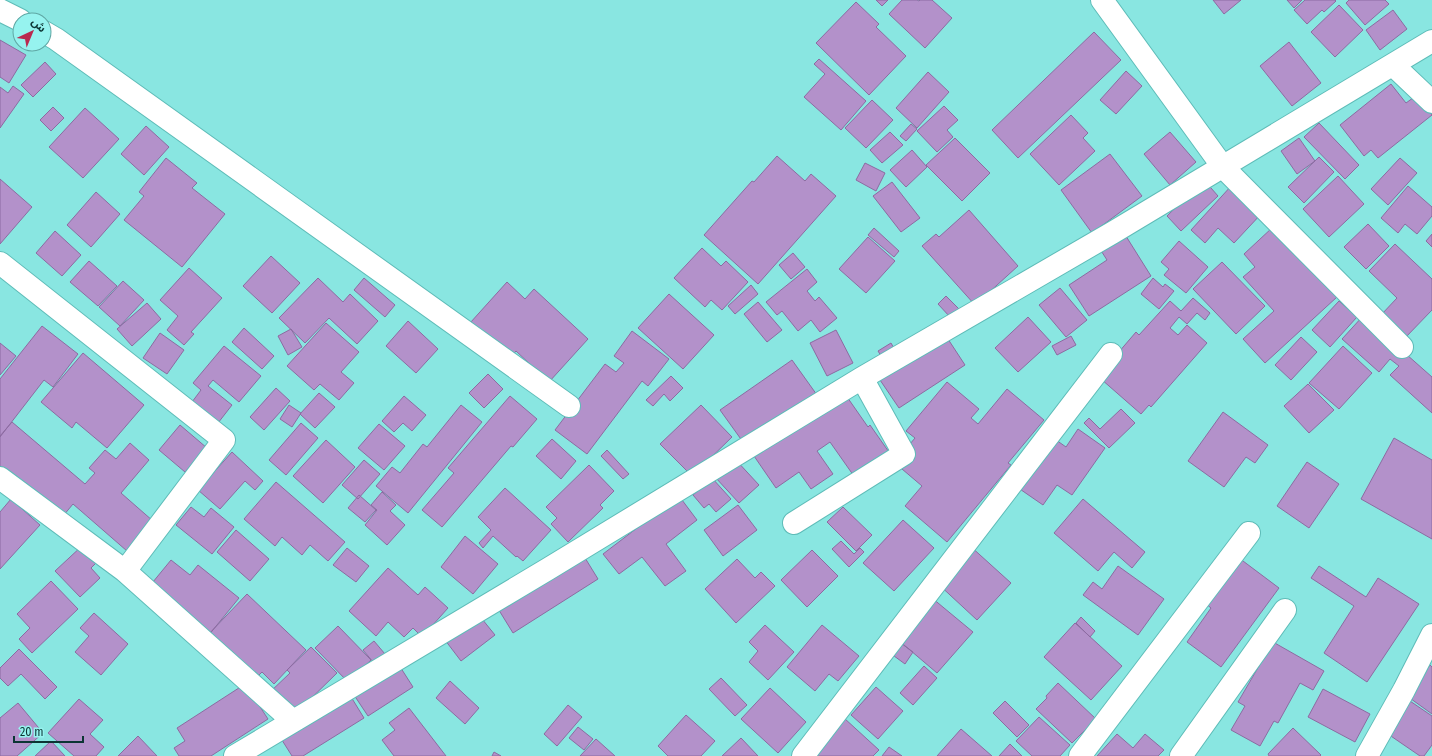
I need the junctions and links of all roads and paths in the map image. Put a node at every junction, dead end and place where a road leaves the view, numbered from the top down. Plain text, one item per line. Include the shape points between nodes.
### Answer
1 (1102, 0) edge
2 (0, 10) edge
3 (12, 16) edge
4 (52, 37) edge
5 (1432, 41) edge
6 (1393, 64) junction
7 (1432, 102) edge
8 (1223, 167) junction
9 (0, 263) edge
10 (1402, 347) dead end
11 (1111, 354) dead end
12 (862, 378) junction
13 (568, 406) dead end
14 (0, 478) edge
15 (794, 523) dead end
16 (1249, 533) dead end
17 (125, 571) junction
18 (1285, 610) dead end
19 (1432, 636) edge
20 (293, 721) junction
21 (235, 756) edge
22 (803, 756) edge
23 (1080, 756) edge
24 (1181, 756) edge
25 (1367, 756) edge

1 - 8 street
2 - 3 street
4 - 13 street
5 - 6 street
6 - 7 street
6 - 8 street
8 - 10 street
8 - 12 street
9 - 17 street via 224,440
11 - 22 street
12 - 15 street via 904,454
12 - 20 street
14 - 17 street
16 - 23 street
17 - 20 street
18 - 24 street
19 - 25 street
20 - 21 street

